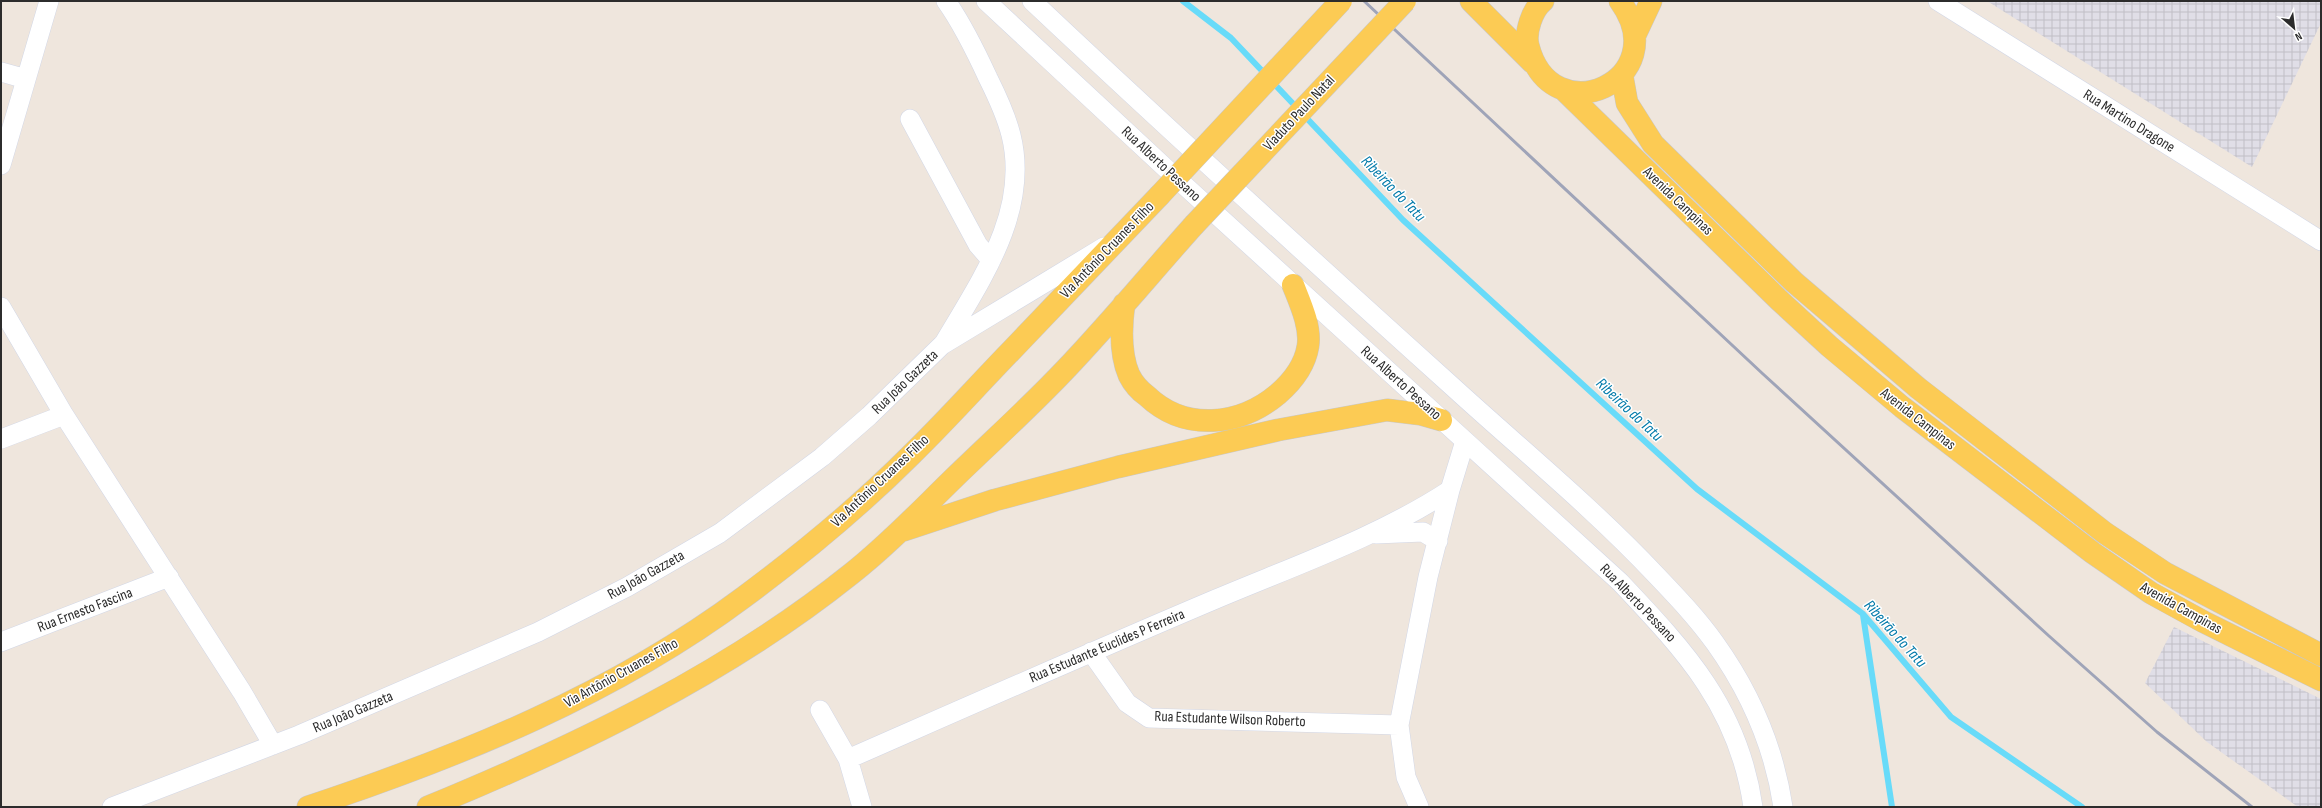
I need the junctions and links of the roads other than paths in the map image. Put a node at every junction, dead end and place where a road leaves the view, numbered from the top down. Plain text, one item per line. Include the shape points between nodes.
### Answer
1 (49, 1) edge
2 (946, 1) edge
3 (986, 1) edge
4 (1032, 1) edge
5 (1341, 1) edge
6 (1405, 1) edge
7 (1471, 1) edge
8 (1543, 1) edge
9 (1620, 1) edge
10 (1651, 1) edge
11 (1938, 1) edge
12 (1636, 33) junction
13 (1532, 62) junction
14 (1, 72) edge
15 (1622, 75) junction
16 (26, 79) junction
17 (1565, 91) junction
18 (910, 119) dead end
19 (1, 165) edge
20 (1119, 238) junction
21 (2321, 241) edge
22 (991, 260) junction
23 (1794, 282) junction
24 (1293, 285) junction
25 (1779, 300) junction
26 (1124, 304) junction
27 (1, 307) edge
28 (942, 346) junction
29 (64, 415) junction
30 (1441, 420) junction
31 (1, 439) edge
32 (1465, 441) junction
33 (1450, 490) junction
34 (899, 531) junction
35 (1366, 535) junction
36 (1438, 541) junction
37 (169, 578) junction
38 (1, 642) edge
39 (1091, 652) junction
40 (2321, 655) edge
41 (2321, 680) edge
42 (820, 710) dead end
43 (1399, 725) junction
44 (273, 745) junction
45 (848, 759) junction
46 (112, 807) edge
47 (308, 807) edge
48 (428, 807) edge
49 (862, 807) edge
50 (1419, 807) edge
51 (1753, 807) edge
52 (1783, 807) edge

1 - 16 street
2 - 22 street via 974,47 1011,135 1015,162 1014,188 1009,217
3 - 24 street, Rua Alberto Pessano
4 - 52 street, Rua Alberto Pessano via 1202,159 1602,521 1679,600 1716,644 1740,681 1764,731 1774,762
5 - 20 main road, Via Antônio Cruanes Filho, bridge
6 - 26 main road, Viaduto Paulo Natal, bridge via 1194,225
7 - 13 main road
8 - 13 main road via 1530,21 1527,42
9 - 12 main road via 1630,15
10 - 12 main road
11 - 21 street, Rua Martino Dragone
12 - 15 main road via 1631,61
13 - 17 main road via 1547,81
14 - 16 street
15 - 17 main road via 1596,91
15 - 23 main road, Avenida Campinas via 1627,103 1653,144
16 - 19 street
17 - 25 main road, Avenida Campinas
18 - 22 street via 978,245
20 - 28 street, Rua João Gazzeta
20 - 47 main road, Via Antônio Cruanes Filho via 911,456 813,543 743,598 666,650 584,696 491,740 389,780
22 - 28 street
23 - 25 main road
23 - 40 main road, Avenida Campinas via 1924,393 2105,533 2165,573
24 - 26 main road via 1307,329 1308,345 1298,372 1268,402 1252,412 1217,421 1201,421 1169,412 1151,400 1137,386 1130,377 1126,365 1122,326
24 - 30 street, Rua Alberto Pessano
25 - 41 main road, Avenida Campinas via 1828,346 1902,407 2093,553 2151,593
26 - 34 main road via 1064,371
27 - 29 street
28 - 44 street, Rua João Gazzeta via 822,457 720,533 627,587 538,632
29 - 31 street
29 - 37 street
30 - 32 street, Rua Alberto Pessano
30 - 34 main road via 1420,414 1387,410 1278,430 1110,469 995,500
32 - 33 street
32 - 51 street, Rua Alberto Pessano via 1594,557 1679,645 1717,700 1728,721 1745,767
33 - 35 street, Rua Estudante Euclides P Ferreira via 1429,504
33 - 36 street
34 - 48 main road via 852,574 780,626 692,680 609,726
35 - 36 street, Rua Estudante Euclides P Ferreira via 1423,532
35 - 39 street, Rua Estudante Euclides P Ferreira
36 - 43 street via 1428,578
37 - 38 street, Rua Ernesto Fascina
37 - 44 street
39 - 43 street, Rua Estudante Wilson Roberto via 1127,703 1149,718
39 - 45 street, Rua Estudante Euclides P Ferreira
42 - 45 street
43 - 50 street via 1406,777
44 - 46 street, Rua João Gazzeta
45 - 49 street

